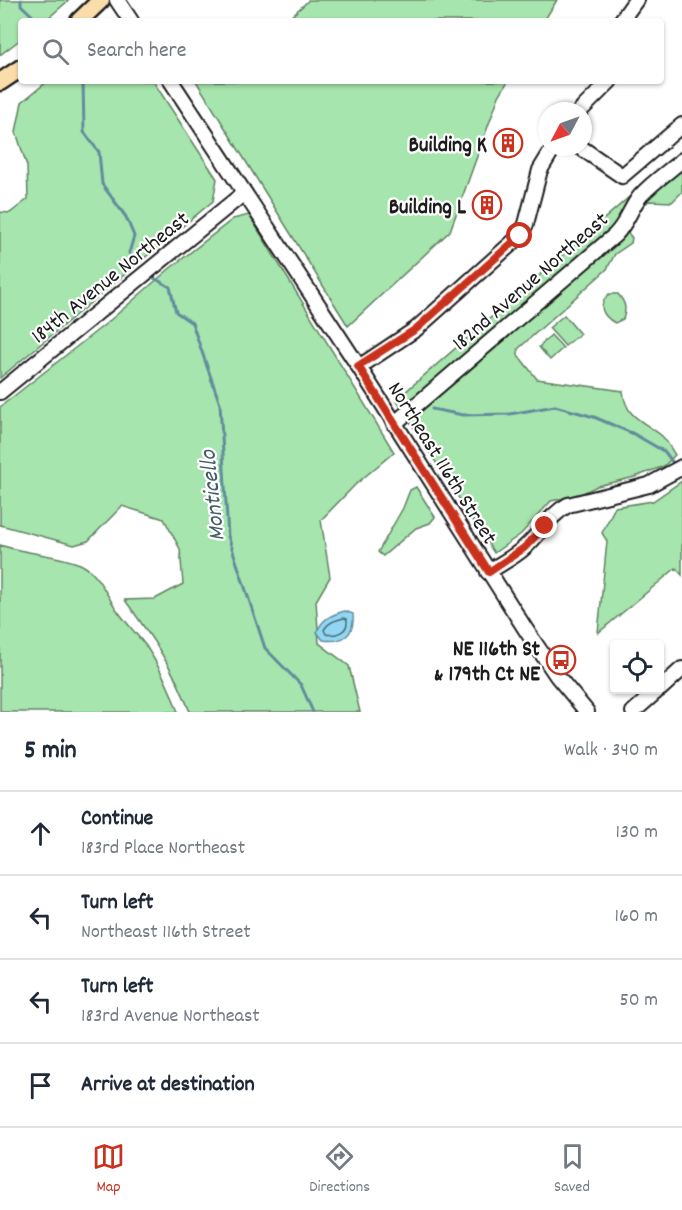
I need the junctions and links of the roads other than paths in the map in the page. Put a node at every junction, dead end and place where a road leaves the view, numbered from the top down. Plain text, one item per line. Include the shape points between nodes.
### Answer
1 (101, 0) edge
2 (117, 0) edge
3 (636, 0) edge
4 (82, 18) edge
5 (129, 18) edge
6 (623, 18) edge
7 (18, 71) edge
8 (0, 82) edge
9 (173, 84) edge
10 (607, 84) edge
11 (589, 102) edge
12 (682, 125) edge
13 (592, 155) edge
14 (549, 156) edge
15 (682, 160) edge
16 (244, 193) junction
17 (358, 366) junction
18 (0, 392) edge
19 (394, 424) junction
20 (682, 466) edge
21 (489, 572) junction
22 (682, 669) edge
23 (664, 685) edge
24 (653, 694) edge
25 (587, 712) edge
26 (633, 712) edge

1 - 4 main road
2 - 5 street
3 - 6 street
7 - 8 main road
9 - 16 street, Northeast 116th Street
10 - 11 street
12 - 13 street via 622,176
14 - 17 street via 540,170 520,236 416,329
15 - 19 street, 182nd Avenue Northeast via 642,194 615,235
16 - 17 street, Northeast 116th Street
16 - 18 street, 184th Avenue Northeast
17 - 19 street, Northeast 116th Street
19 - 21 street, Northeast 116th Street
20 - 21 street via 650,485 562,508 524,548
21 - 25 street, Northeast 116th Street via 553,670
22 - 23 street
24 - 26 street

